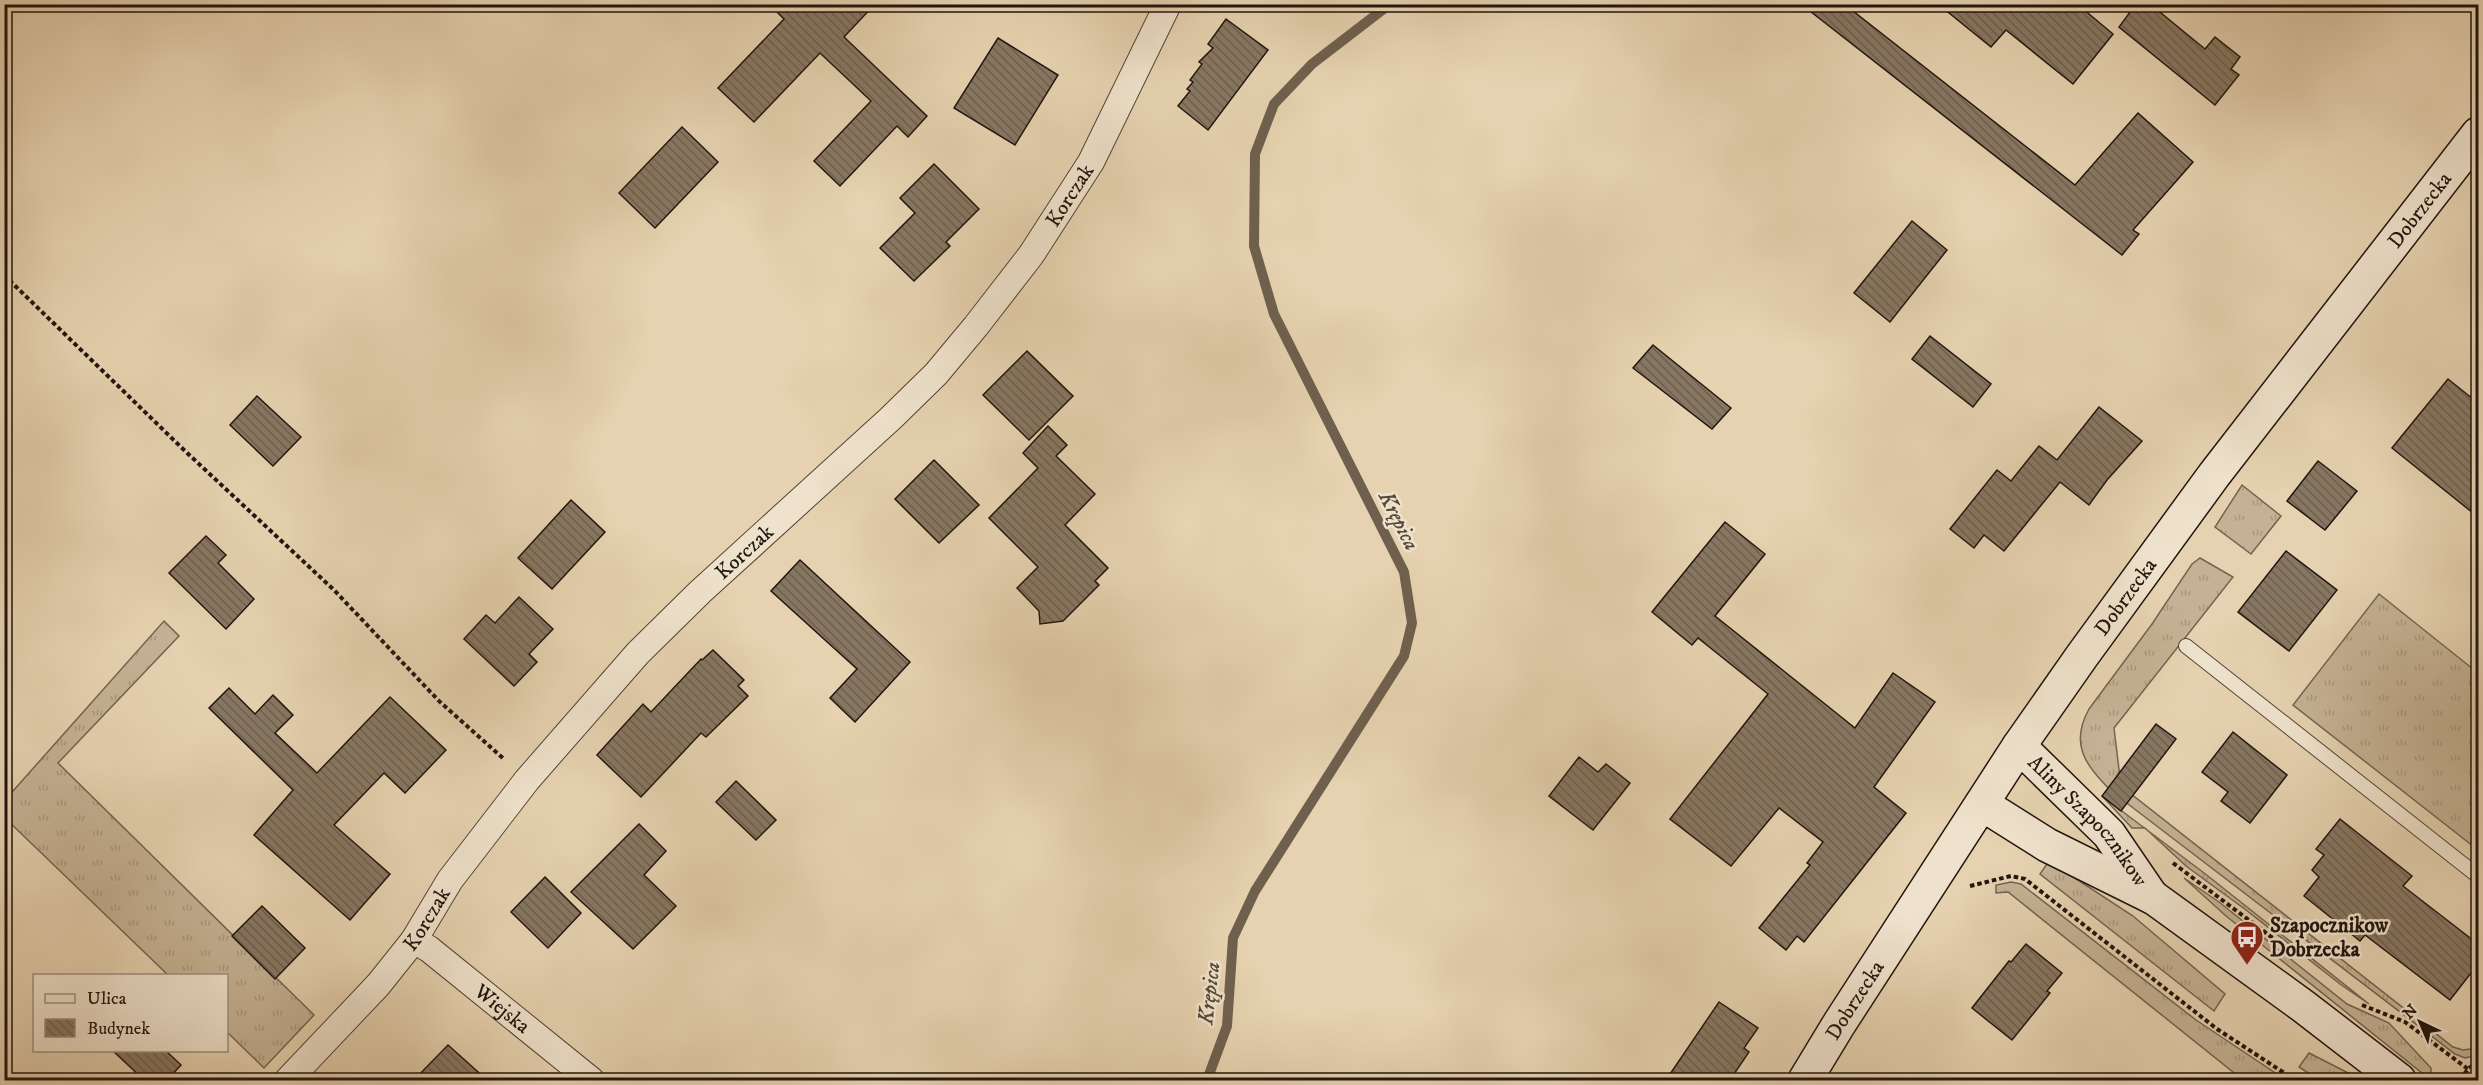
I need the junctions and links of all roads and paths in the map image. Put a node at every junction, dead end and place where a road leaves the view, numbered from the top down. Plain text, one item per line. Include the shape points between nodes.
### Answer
1 (1168, 4) edge
2 (2478, 134) edge
3 (4, 275) edge
4 (2186, 646) dead end
5 (2019, 746) junction
6 (527, 780) junction
7 (1982, 804) junction
8 (2165, 856) dead end
9 (2478, 876) edge
10 (1962, 890) dead end
11 (2154, 898) junction
12 (414, 940) junction
13 (2289, 951) dead end
14 (2352, 1002) dead end
15 (2478, 1061) edge
16 (2468, 1069) junction
17 (288, 1080) edge
18 (591, 1080) edge
19 (1805, 1080) edge
20 (2295, 1080) edge
21 (2399, 1080) edge
22 (2460, 1080) edge

1 - 6 street, Korczak via 1091,162 1031,255 976,326 936,374 891,418 700,592 638,654
2 - 5 street, Dobrzecka via 2214,475
3 - 6 path
4 - 9 lane
5 - 7 street, Dobrzecka
5 - 11 street, Aliny Szapocznikow via 2109,834
6 - 12 street, Korczak via 450,880
7 - 11 street, Aliny Szapocznikow via 2047,845
7 - 19 street, Dobrzecka
8 - 13 path
10 - 20 path via 2011,876 2025,879 2217,1029
11 - 21 street, Aliny Szapocznikow
12 - 17 street, Korczak via 378,985
12 - 18 street, Wiejska
14 - 16 path via 2405,1022
15 - 16 path
16 - 22 path

